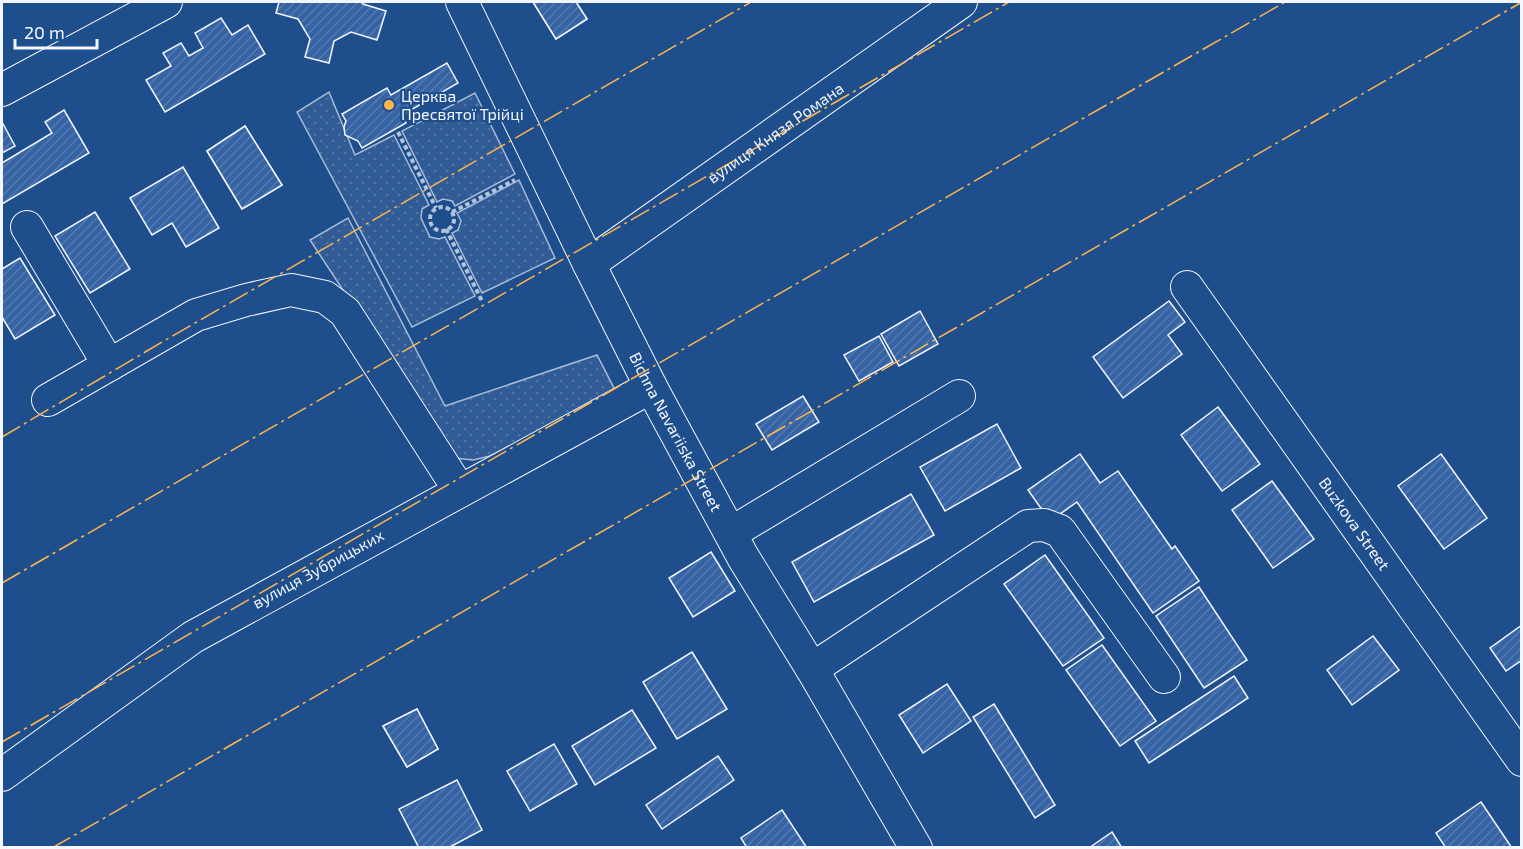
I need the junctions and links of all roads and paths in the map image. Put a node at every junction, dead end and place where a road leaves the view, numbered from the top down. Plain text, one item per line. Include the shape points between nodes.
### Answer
1 (166, 2) edge
2 (462, 2) edge
3 (962, 2) edge
4 (2, 90) edge
5 (398, 132) dead end
6 (542, 166) junction
7 (436, 208) junction
8 (452, 212) junction
9 (27, 227) dead end
10 (446, 230) junction
11 (589, 264) junction
12 (1187, 287) dead end
13 (482, 301) dead end
14 (109, 365) junction
15 (651, 387) junction
16 (959, 396) dead end
17 (48, 400) dead end
18 (460, 491) junction
19 (731, 533) junction
20 (812, 669) junction
21 (1164, 677) dead end
22 (1521, 760) edge
23 (2, 775) edge
24 (916, 848) edge

1 - 4 street
2 - 6 street, Bichna Navariiska Street
3 - 11 street, вулиця Князя Романа
5 - 7 path
6 - 8 path
6 - 11 street, Bichna Navariiska Street
7 - 8 path via 446,207
7 - 10 path via 430,216 431,223
8 - 10 path via 453,220
9 - 14 street
10 - 13 path
11 - 15 street, Bichna Navariiska Street
12 - 22 street, Buzkova Street
14 - 17 street
14 - 18 street via 196,315 291,290 326,297 345,312
15 - 18 street, вулиця Зубрицьких
15 - 19 street, Bichna Navariiska Street
16 - 19 street
18 - 23 street, вулиця Зубрицьких via 193,637
19 - 20 street, Bichna Navariiska Street
20 - 21 street via 1028,526 1044,525 1060,531
20 - 24 street, Bichna Navariiska Street

